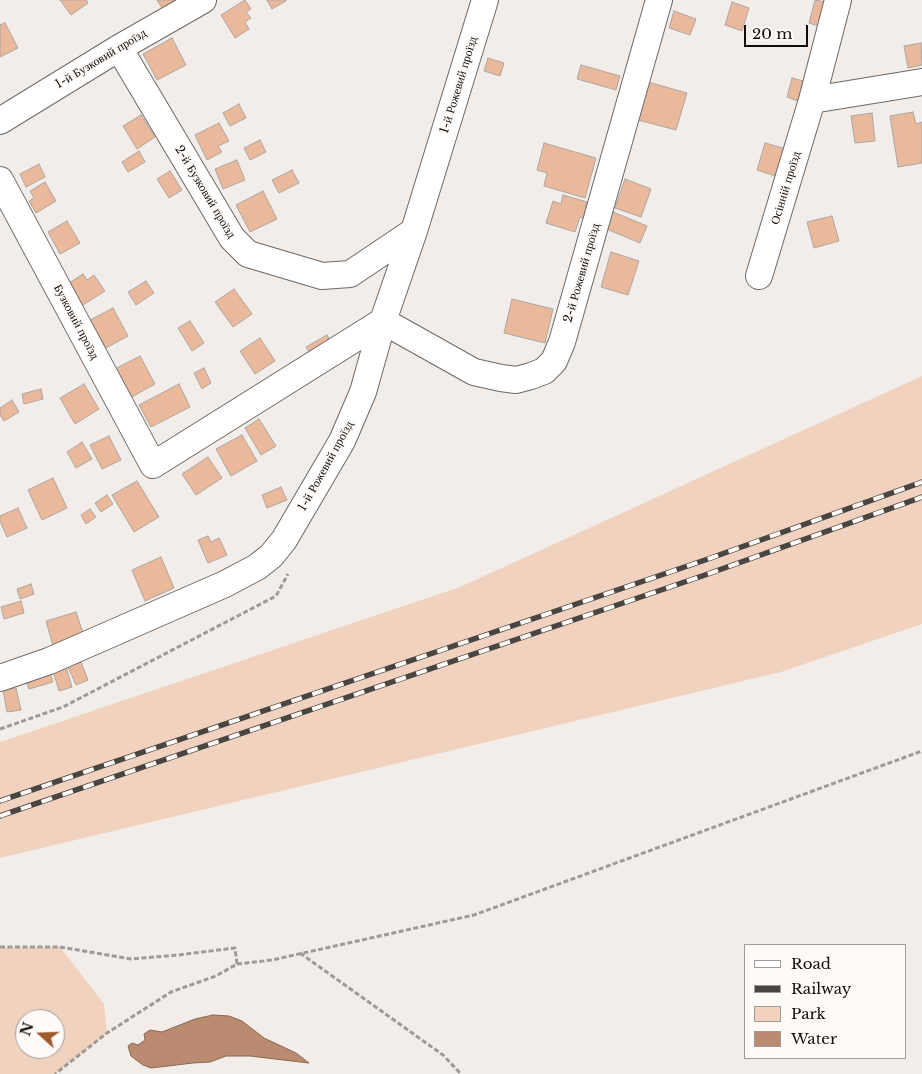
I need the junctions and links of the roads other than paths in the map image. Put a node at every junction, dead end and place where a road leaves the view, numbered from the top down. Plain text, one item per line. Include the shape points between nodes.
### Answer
1 (203, 0) edge
2 (485, 0) edge
3 (659, 0) edge
4 (838, 0) edge
5 (119, 48) junction
6 (922, 82) edge
7 (812, 100) junction
8 (0, 121) edge
9 (0, 180) edge
10 (414, 231) junction
11 (759, 276) dead end
12 (383, 321) junction
13 (0, 678) edge

1 - 5 street, 1-й Бузковий проїзд
2 - 10 street, 1-й Рожевий проїзд
3 - 12 street, 2-й Рожевий проїзд via 562,342 554,360 544,371 516,380 489,376 460,365
4 - 7 street, Осінній проїзд
5 - 8 street, 1-й Бузковий проїзд
5 - 10 street, 2-й Бузковий проїзд via 232,238 248,254 322,276 350,274
6 - 7 street
7 - 11 street, Осінній проїзд
9 - 12 street, Бузковий проїзд via 153,465
10 - 12 street, 1-й Рожевий проїзд
12 - 13 street, 1-й Рожевий проїзд via 363,392 342,441 284,540 271,556 225,584

